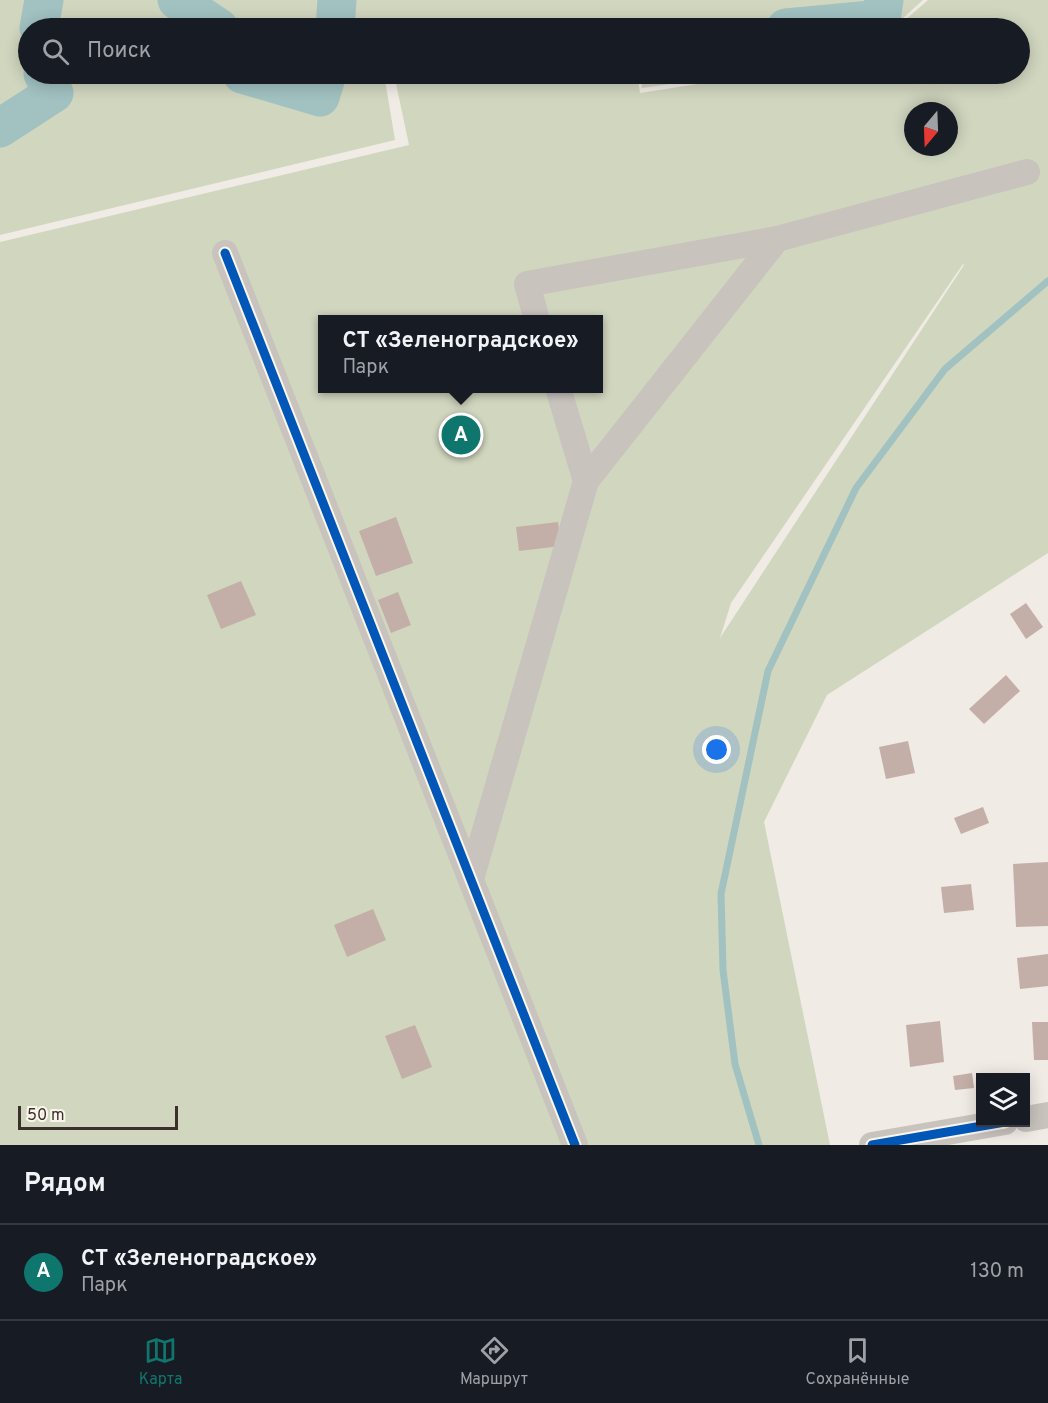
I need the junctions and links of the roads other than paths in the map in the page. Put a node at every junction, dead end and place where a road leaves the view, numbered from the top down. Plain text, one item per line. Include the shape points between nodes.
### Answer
1 (1027, 172) dead end
2 (777, 239) junction
3 (225, 253) dead end
4 (536, 315) edge
5 (560, 393) edge
6 (586, 481) junction
7 (471, 879) junction
8 (1048, 1115) edge
9 (1030, 1118) edge
10 (976, 1127) edge
11 (575, 1145) edge
12 (872, 1145) edge

1 - 2 street
2 - 4 street via 527,284
2 - 6 street
3 - 7 street
5 - 6 street
6 - 7 street
7 - 11 street
8 - 9 street
10 - 12 street

